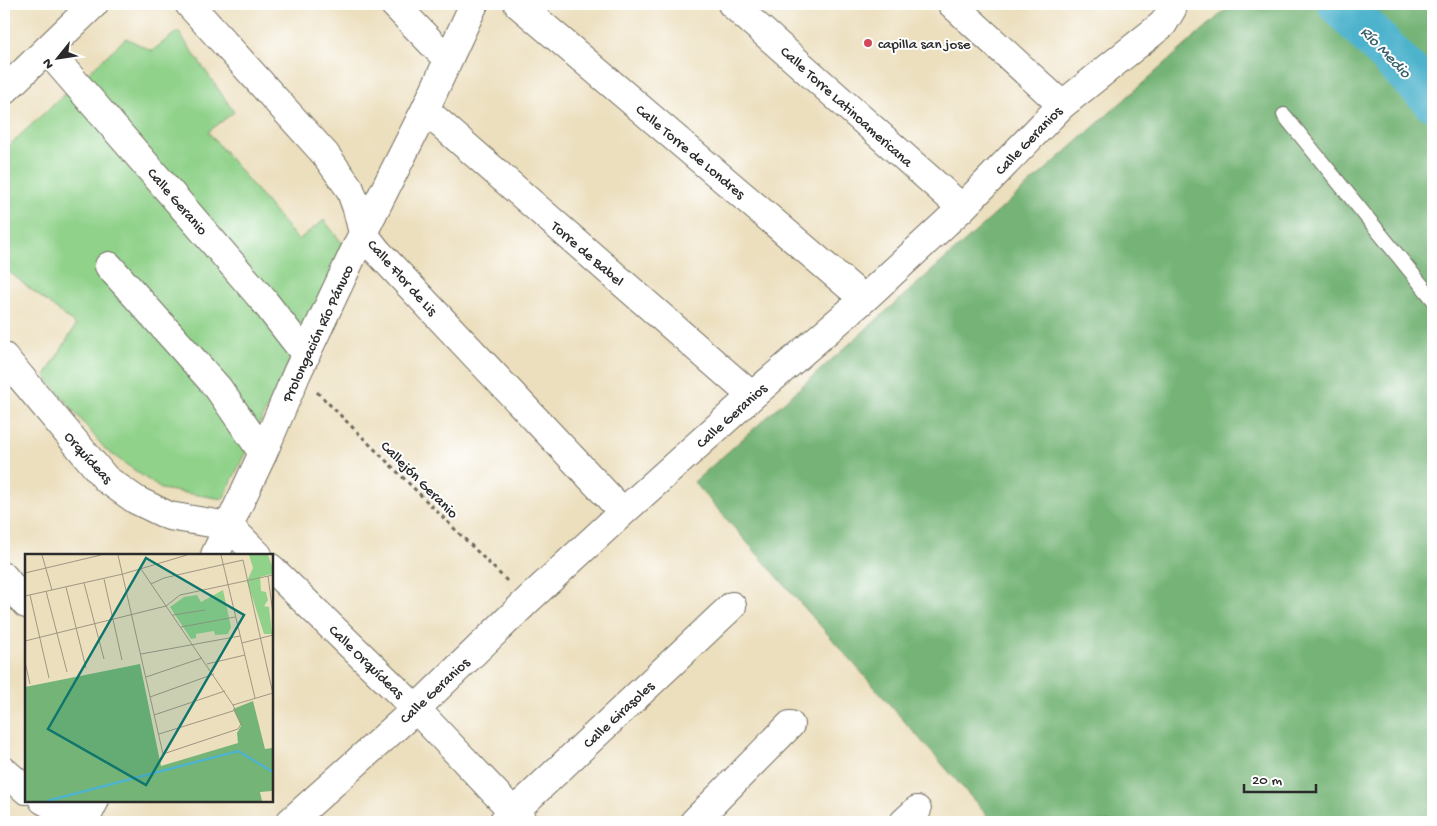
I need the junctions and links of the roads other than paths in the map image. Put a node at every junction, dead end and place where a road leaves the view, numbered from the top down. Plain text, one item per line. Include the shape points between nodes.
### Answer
1 (94, 4) edge
2 (189, 4) edge
3 (394, 4) edge
4 (474, 4) edge
5 (518, 4) edge
6 (732, 4) edge
7 (952, 4) edge
8 (1171, 6) edge
9 (47, 50) junction
10 (448, 60) junction
11 (4, 91) edge
12 (1062, 105) junction
13 (425, 110) junction
14 (1284, 115) dead end
15 (962, 208) junction
16 (363, 233) junction
17 (109, 266) dead end
18 (864, 299) junction
19 (1433, 299) edge
20 (4, 358) edge
21 (301, 364) junction
22 (752, 396) junction
23 (263, 453) junction
24 (623, 512) junction
25 (228, 526) junction
26 (215, 554) edge
27 (257, 554) edge
28 (272, 569) edge
29 (4, 578) edge
30 (25, 603) edge
31 (732, 606) dead end
32 (416, 709) junction
33 (790, 725) dead end
34 (4, 771) edge
35 (25, 789) edge
36 (46, 801) edge
37 (94, 801) edge
38 (513, 819) edge
39 (84, 822) edge
40 (290, 822) edge
41 (694, 822) edge

1 - 9 street
2 - 16 street, Calle Flor de Lis via 325,154 350,190
3 - 10 street
4 - 10 street, Prolongación Río Pánuco
5 - 18 street, Calle Torre de Londres
6 - 15 street, Calle Torre Latinoamericana
7 - 12 street
8 - 12 street, Calle Geranios via 1163,24
9 - 11 street
9 - 21 street, Calle Geranio via 264,302
10 - 13 street, Prolongación Río Pánuco
12 - 15 street, Calle Geranios
13 - 16 street, Prolongación Río Pánuco
13 - 22 street, Torre de Babel
14 - 19 lane
15 - 18 street, Calle Geranios
16 - 21 street, Prolongación Río Pánuco
16 - 24 street, Calle Flor de Lis
17 - 23 street via 218,388
18 - 22 street, Calle Geranios
20 - 25 street, Orquídeas via 106,479 136,500 169,516
21 - 23 street, Prolongación Río Pánuco
22 - 24 street, Calle Geranios
23 - 25 street, Prolongación Río Pánuco
24 - 32 street, Calle Geranios
25 - 26 street, Prolongación Río Pánuco
25 - 27 street
28 - 32 street, Calle Orquídeas
29 - 30 street
31 - 38 street, Calle Girasoles
32 - 38 street, Calle Orquídeas
32 - 40 street, Calle Geranios
33 - 41 street
34 - 35 street
36 - 39 street
37 - 39 street

